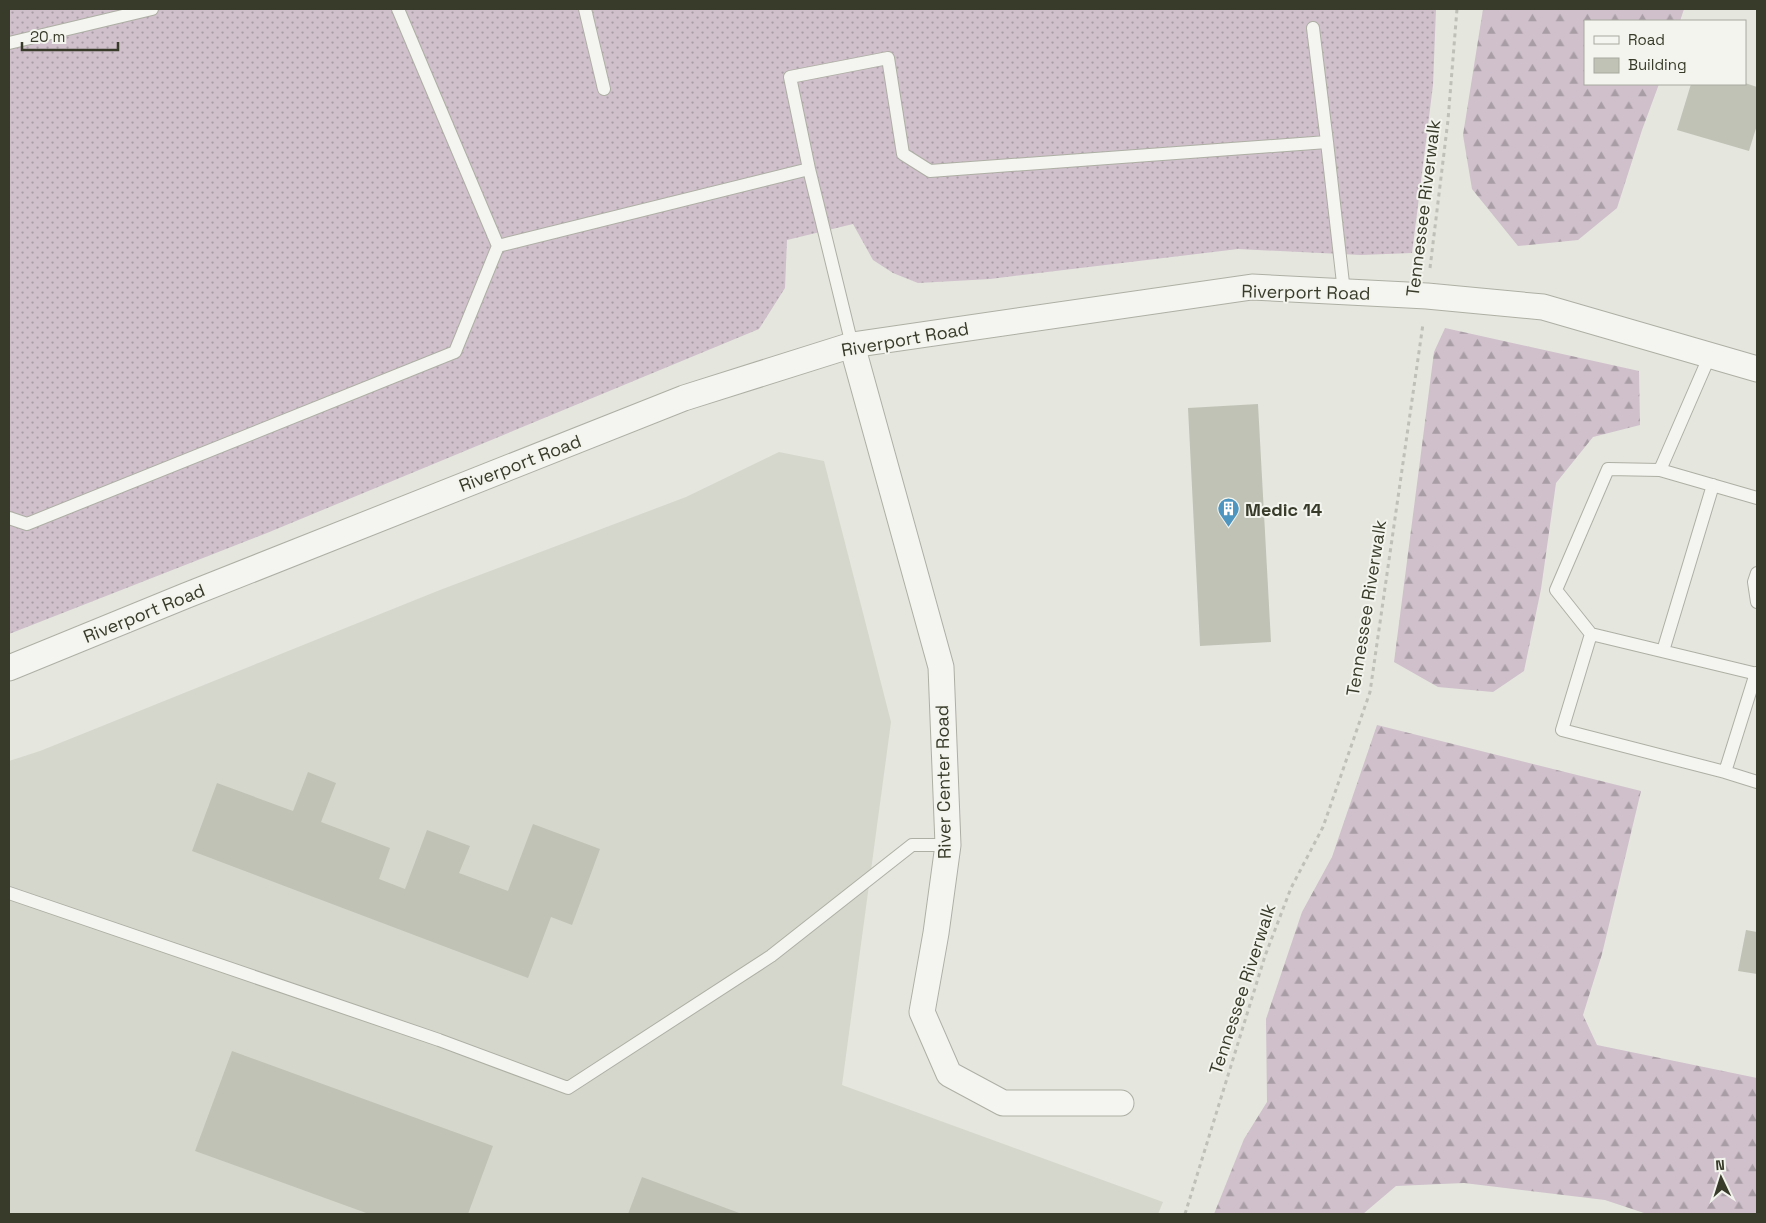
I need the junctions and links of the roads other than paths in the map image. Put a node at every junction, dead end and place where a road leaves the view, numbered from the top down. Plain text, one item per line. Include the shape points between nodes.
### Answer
1 (152, 9) edge
2 (398, 9) edge
3 (585, 9) edge
4 (1313, 28) dead end
5 (9, 43) edge
6 (604, 89) dead end
7 (1327, 142) junction
8 (809, 169) junction
9 (498, 246) junction
10 (1344, 292) junction
11 (852, 345) junction
12 (1710, 355) junction
13 (1757, 368) edge
14 (1660, 470) junction
15 (1713, 485) junction
16 (1757, 498) edge
17 (9, 518) edge
18 (1757, 573) edge
19 (1757, 602) edge
20 (1591, 634) junction
21 (1663, 651) junction
22 (9, 668) edge
23 (1756, 674) edge
24 (1726, 772) junction
25 (1757, 782) edge
26 (948, 845) junction
27 (9, 893) edge
28 (1120, 1102) dead end

1 - 5 lane
2 - 9 lane
3 - 6 lane
4 - 7 lane
7 - 8 lane via 930,171 902,154 888,58 790,76
7 - 10 lane
8 - 9 lane
8 - 11 lane
9 - 17 lane via 455,352 28,524
10 - 11 street, Riverport Road via 1252,287
10 - 12 street, Riverport Road via 1543,307
11 - 22 street, Riverport Road via 684,398
11 - 26 street, River Center Road via 940,667
12 - 13 street, Riverport Road
12 - 14 lane
14 - 15 lane
14 - 20 lane via 1608,469 1556,590
15 - 16 lane
15 - 21 lane
18 - 19 lane via 1754,582
20 - 21 lane
20 - 24 lane via 1562,730
21 - 23 lane
23 - 24 lane
24 - 25 lane
26 - 27 lane via 912,845 771,956 568,1088 439,1040
26 - 28 street, River Center Road via 922,1012 949,1074 1003,1103

